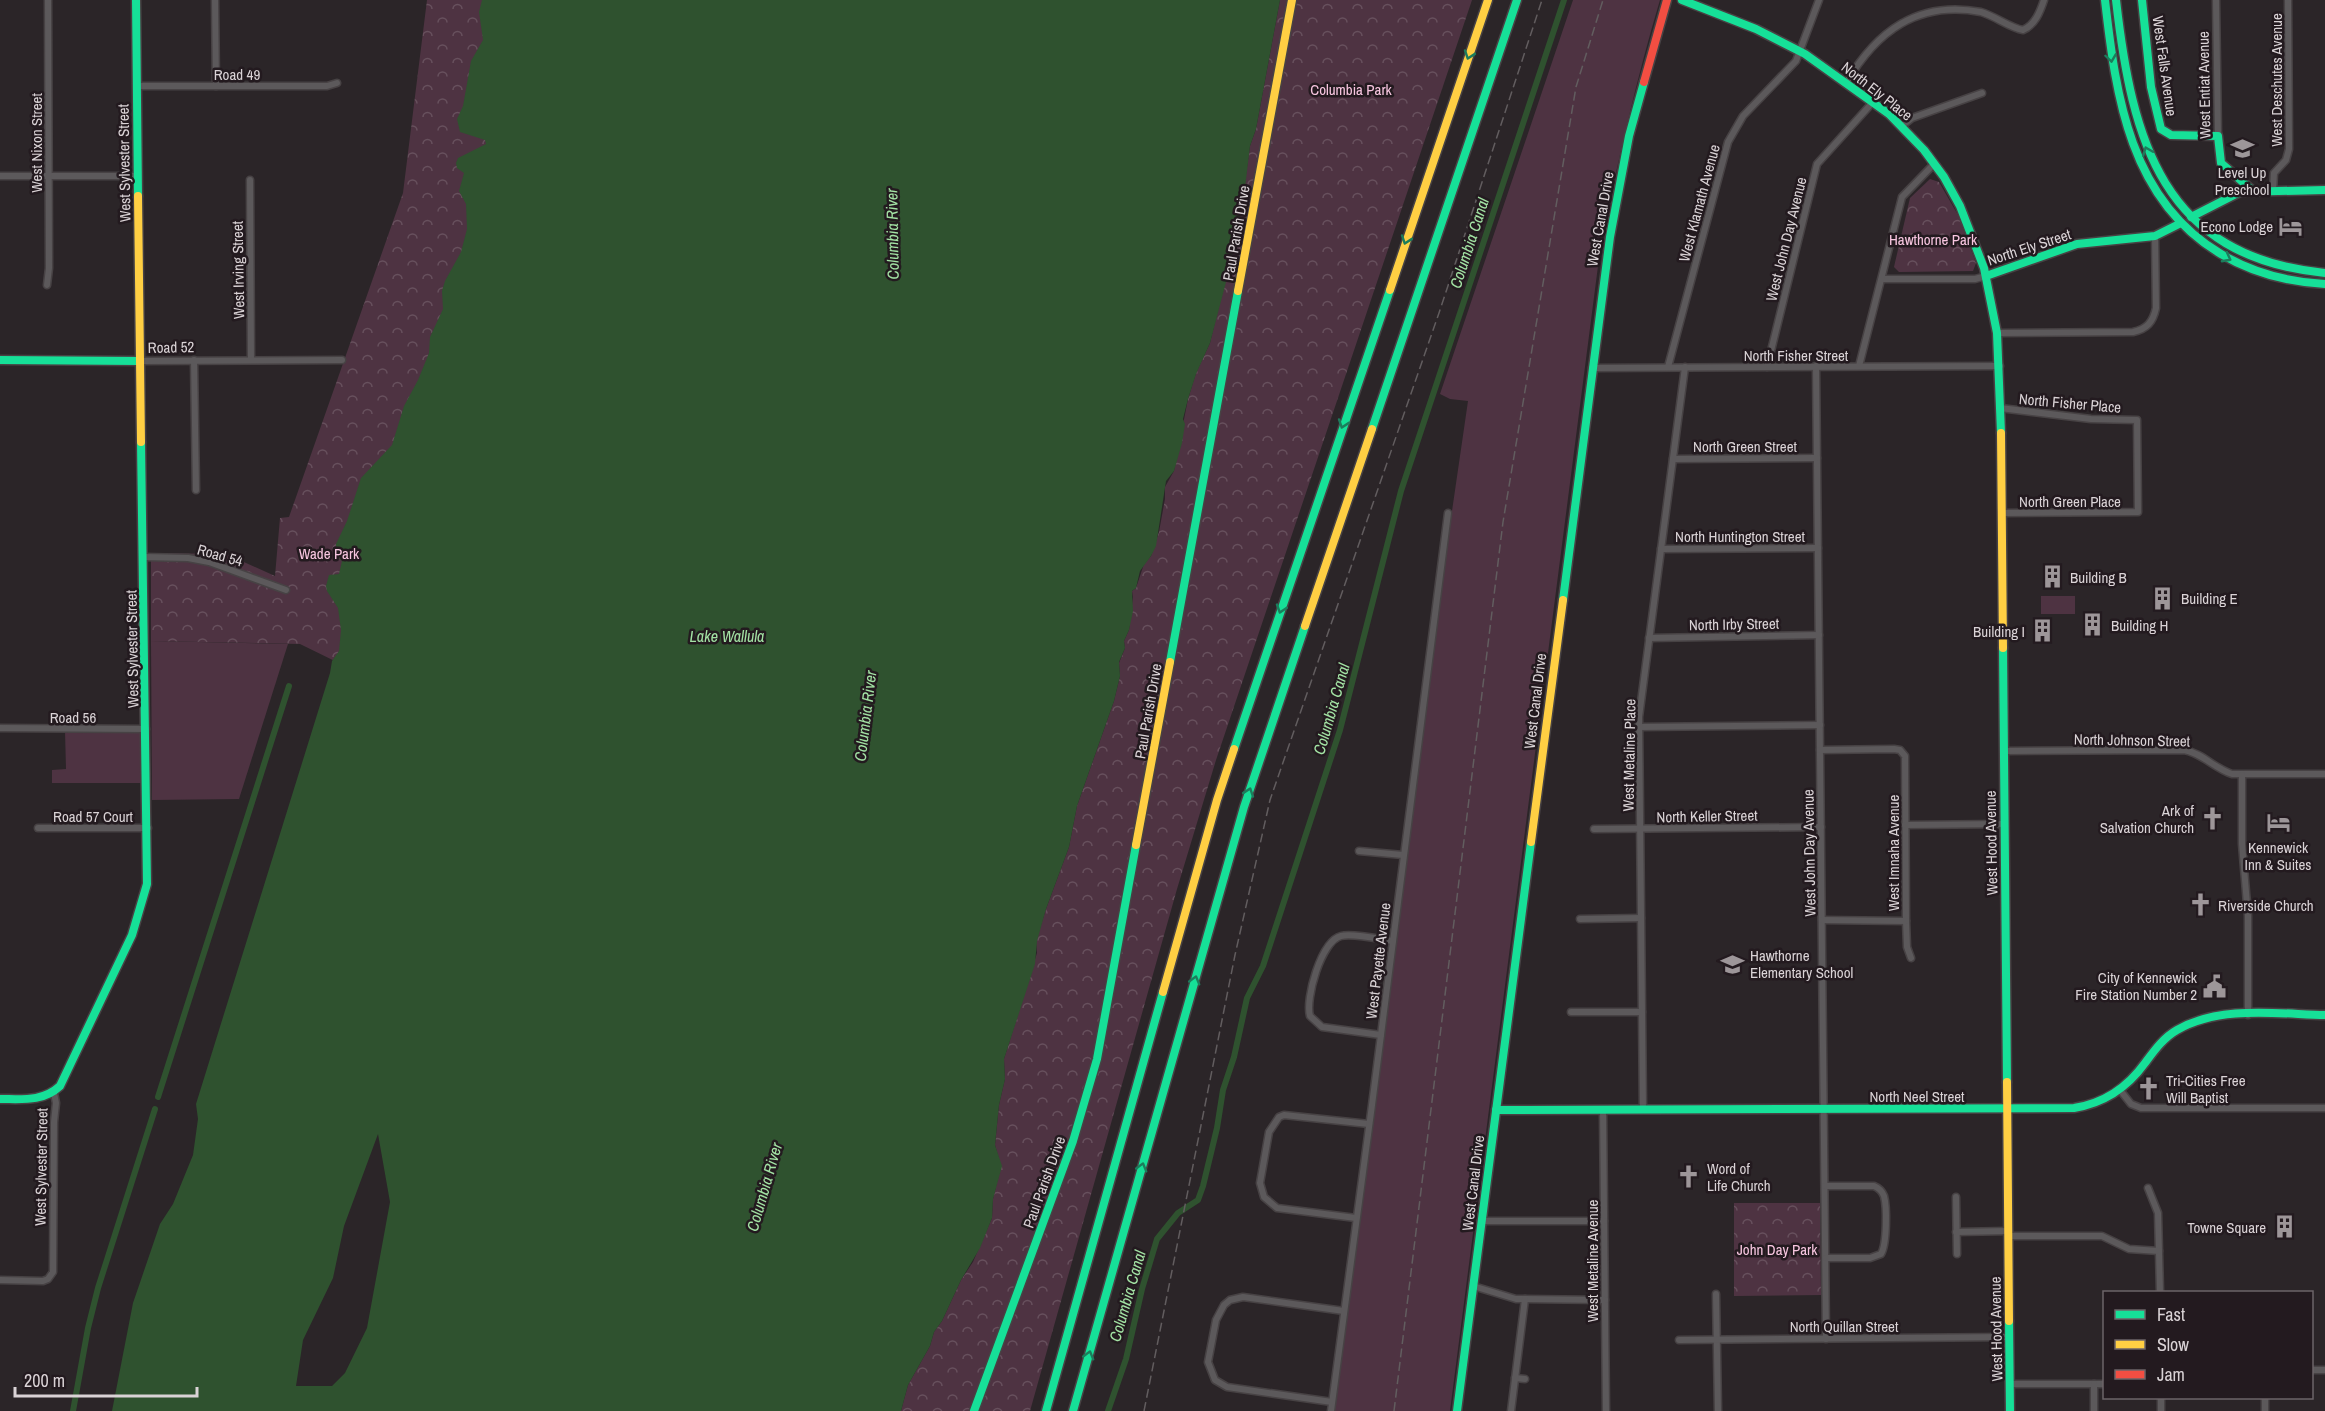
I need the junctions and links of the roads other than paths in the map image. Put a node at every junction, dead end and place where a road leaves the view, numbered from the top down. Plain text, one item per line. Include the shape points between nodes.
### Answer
1 (48, 0) edge
2 (136, 0) edge
3 (215, 0) edge
4 (1292, 0) edge
5 (1487, 0) edge
6 (1517, 0) edge
7 (1666, 0) edge
8 (1682, 0) edge
9 (1820, 0) edge
10 (2043, 0) edge
11 (2105, 0) edge
12 (2116, 0) edge
13 (2142, 0) edge
14 (2216, 0) edge
15 (2288, 0) edge
16 (1801, 51) junction
17 (337, 83) dead end
18 (1846, 83) junction
19 (137, 86) junction
20 (216, 86) junction
21 (1982, 93) dead end
22 (1873, 102) junction
23 (1902, 126) junction
24 (2217, 136) junction
25 (1934, 164) junction
26 (0, 176) edge
27 (48, 176) junction
28 (138, 176) junction
29 (250, 180) dead end
30 (2325, 190) edge
31 (2253, 191) junction
32 (2273, 191) junction
33 (2191, 217) junction
34 (2181, 223) junction
35 (2155, 236) junction
36 (2325, 273) edge
37 (1986, 276) junction
38 (1882, 279) junction
39 (2325, 284) edge
40 (46, 285) dead end
41 (1998, 333) junction
42 (0, 360) edge
43 (194, 360) junction
44 (251, 360) junction
45 (342, 360) dead end
46 (140, 361) junction
47 (1816, 366) junction
48 (1859, 366) junction
49 (2000, 366) junction
50 (1668, 367) junction
51 (1685, 367) junction
52 (1767, 367) junction
53 (1592, 368) junction
54 (2000, 408) junction
55 (1817, 458) junction
56 (1673, 459) junction
57 (196, 490) dead end
58 (2138, 512) joint
59 (1448, 513) dead end
60 (2002, 513) junction
61 (1818, 548) junction
62 (1661, 549) junction
63 (144, 558) junction
64 (286, 590) dead end
65 (1819, 635) junction
66 (1649, 638) junction
67 (1820, 725) junction
68 (1639, 727) junction
69 (0, 728) edge
70 (146, 729) junction
71 (1820, 750) junction
72 (2004, 751) junction
73 (2325, 774) edge
74 (2242, 775) junction
75 (2004, 824) junction
76 (1905, 825) junction
77 (1821, 827) junction
78 (38, 828) dead end
79 (148, 828) junction
80 (1593, 829) dead end
81 (1640, 829) junction
82 (1359, 851) dead end
83 (1403, 855) junction
84 (1641, 918) junction
85 (1580, 919) dead end
86 (1822, 920) junction
87 (1906, 921) junction
88 (1393, 941) junction
89 (1911, 958) dead end
90 (1571, 1012) dead end
91 (1642, 1012) junction
92 (2325, 1015) edge
93 (2248, 1016) junction
94 (1381, 1035) junction
95 (2120, 1090) junction
96 (54, 1093) junction
97 (0, 1099) edge
98 (2325, 1108) edge
99 (1824, 1109) junction
100 (2007, 1109) junction
101 (1496, 1110) junction
102 (1603, 1110) junction
103 (1643, 1110) junction
104 (1369, 1124) junction
105 (1825, 1186) junction
106 (2148, 1188) dead end
107 (1956, 1197) dead end
108 (1356, 1218) junction
109 (1481, 1221) junction
110 (1604, 1221) junction
111 (1956, 1232) junction
112 (2008, 1233) junction
113 (2159, 1251) junction
114 (1957, 1254) dead end
115 (1826, 1258) junction
116 (0, 1280) edge
117 (1473, 1286) junction
118 (2160, 1291) edge
119 (1716, 1294) dead end
120 (1525, 1299) junction
121 (1605, 1300) junction
122 (1344, 1311) junction
123 (2009, 1337) junction
124 (1717, 1339) junction
125 (1826, 1339) junction
126 (1679, 1340) dead end
127 (1515, 1378) junction
128 (1525, 1379) dead end
129 (2010, 1384) junction
130 (2094, 1384) junction
131 (2103, 1384) edge
132 (1332, 1402) junction
133 (974, 1411) edge
134 (1046, 1411) edge
135 (1073, 1411) edge
136 (1330, 1411) edge
137 (1457, 1411) edge
138 (1510, 1411) edge
139 (1606, 1411) edge
140 (1718, 1411) edge
141 (2010, 1411) edge
142 (2094, 1411) edge

1 - 27 street, West Nixon Street
2 - 19 main road, West Sylvester Street
3 - 20 street
4 - 133 main road, Paul Parish Drive via 1097,1059 1073,1141
5 -> 134 main road via 1217,800
135 -> 6 main road via 1244,807
7 - 53 main road, West Canal Drive via 1627,146
8 - 16 main road, North Ely Place
9 - 16 street, West Klamath Avenue
10 - 18 street via 2036,19 2025,29 1968,9 1920,14 1897,24 1877,40
11 -> 34 main road via 2113,70 2128,131 2151,183
33 -> 12 main road via 2161,181 2142,140 2125,76
13 - 24 main road, West Falls Avenue via 2159,124 2165,134
14 - 24 street, West Entiat Avenue
15 - 32 street, West Deschutes Avenue via 2289,149 2286,160 2274,173
16 - 18 main road, North Ely Place
16 - 50 street, West Klamath Avenue via 1743,116 1728,142
17 - 20 street, Road 49
18 - 22 main road, North Ely Place
19 - 20 street, Road 49
19 - 28 main road, West Sylvester Street
21 - 23 street via 1912,118
22 - 23 main road, North Ely Place
22 - 52 street, West John Day Avenue via 1817,164
23 - 25 main road, North Ely Place
24 - 31 main road, West Entiat Avenue via 2221,163
25 - 37 main road, North Ely Place via 1968,225
25 - 38 street via 1902,197
26 - 27 street
27 - 28 street
27 - 40 street, West Nixon Street
28 - 46 main road, West Sylvester Street
29 - 44 street, West Irving Street
30 - 32 main road
31 - 32 main road
31 - 33 main road via 2230,196
33 - 36 main road via 2249,256 2289,269
34 - 35 main road, North Ely Street
34 -> 39 main road via 2212,249 2241,265 2284,279
35 - 37 main road, North Ely Street via 2077,244
35 - 41 street via 2156,308 2150,323 2139,330
37 - 38 street, North Ely Street
37 - 41 main road, West Hood Avenue
38 - 48 street
41 - 49 main road, West Hood Avenue
42 - 46 main road, Road 52
43 - 44 street, Road 52
43 - 46 street, Road 52
43 - 57 street
44 - 45 street, Road 52
46 - 63 main road, West Sylvester Street
47 - 48 street, North Fisher Street
47 - 52 street, North Fisher Street
47 - 55 street, West John Day Avenue
48 - 49 street, North Fisher Street
49 - 54 main road, West Hood Avenue
50 - 51 street, North Fisher Street
50 - 53 street, North Fisher Street
51 - 52 street, North Fisher Street
51 - 56 street, West Metaline Place
53 - 101 main road, West Canal Drive
54 - 58 street, North Fisher Place via 2084,419 2137,420
54 - 60 main road, West Hood Avenue
55 - 56 street, North Green Street
55 - 61 street, West John Day Avenue
56 - 62 street, West Metaline Place
58 - 60 street, North Green Place
59 - 83 street, West Payette Avenue
60 - 72 main road, West Hood Avenue
61 - 62 street, North Huntington Street
61 - 65 street, West John Day Avenue
62 - 66 street, West Metaline Place
63 - 64 street, Road 54 via 209,562
63 - 70 main road, West Sylvester Street
65 - 66 street, North Irby Street
65 - 67 street, West John Day Avenue
66 - 68 street, West Metaline Place
67 - 68 street
67 - 71 street, West John Day Avenue
68 - 81 street, West Metaline Place
69 - 70 street, Road 56
70 - 79 main road, West Sylvester Street
71 - 76 street, West Imnaha Avenue via 1900,750 1905,756
71 - 77 street, West John Day Avenue
72 - 74 street, North Johnson Street via 2184,750 2200,755 2223,771
72 - 75 main road, West Hood Avenue
73 - 74 street, North Johnson Street
74 - 93 street
75 - 76 street
75 - 100 main road, West Hood Avenue
76 - 87 street, West Imnaha Avenue
77 - 81 street, North Keller Street
77 - 86 street, West John Day Avenue
78 - 79 street, Road 57 Court
79 - 96 main road, West Sylvester Street via 147,884 139,917
80 - 81 street, North Keller Street
81 - 84 street, West Metaline Place
82 - 83 street
83 - 88 street, West Payette Avenue
84 - 85 street
84 - 91 street, West Metaline Place
86 - 87 street
86 - 99 street, West John Day Avenue
87 - 89 street, West Imnaha Avenue
88 - 94 street, West Payette Avenue
88 - 94 street via 1348,936 1334,939 1325,949 1309,998 1310,1016 1322,1027
90 - 91 street
91 - 103 street, West Metaline Place
92 - 93 main road
93 - 95 main road via 2205,1018 2174,1031
94 - 104 street, West Payette Avenue
95 - 98 street via 2131,1104 2141,1108
95 - 100 main road, North Neel Street via 2082,1107
96 - 97 main road via 38,1099
96 - 116 street, West Sylvester Street via 52,1276 44,1281
99 - 100 main road, North Neel Street
99 - 103 main road, North Neel Street
99 - 105 street, West John Day Avenue
100 - 112 main road, West Hood Avenue
101 - 102 main road, North Neel Street
101 - 109 main road, West Canal Drive
102 - 103 main road, North Neel Street
102 - 110 street, West Metaline Avenue
104 - 108 street, West Payette Avenue
104 - 108 street via 1279,1117 1269,1132 1260,1176 1264,1197 1277,1208
105 - 115 street, West John Day Avenue
105 - 115 street via 1877,1187 1884,1195 1885,1210 1885,1246 1881,1254 1874,1258
106 - 113 street via 2158,1213
107 - 111 street
108 - 122 street, West Payette Avenue
109 - 110 street
109 - 117 main road, West Canal Drive
110 - 121 street, West Metaline Avenue
111 - 112 street
111 - 114 street
112 - 113 street via 2102,1236 2129,1249
112 - 123 main road, West Hood Avenue
113 - 118 street
115 - 125 street, West John Day Avenue
117 - 120 street
117 - 137 main road, West Canal Drive
119 - 124 street
120 - 121 street
120 - 127 street
121 - 139 street, West Metaline Avenue
122 - 132 street, West Payette Avenue
122 - 132 street via 1243,1297 1230,1300 1219,1313 1208,1362 1215,1380 1227,1387
123 - 125 street, North Quillan Street
123 - 129 main road, West Hood Avenue
124 - 125 street, North Quillan Street
124 - 126 street, North Quillan Street
124 - 140 street
127 - 128 street
127 - 138 street
129 - 130 street
129 - 141 main road, West Hood Avenue
130 - 131 street
130 - 142 street
132 - 136 street, West Payette Avenue

